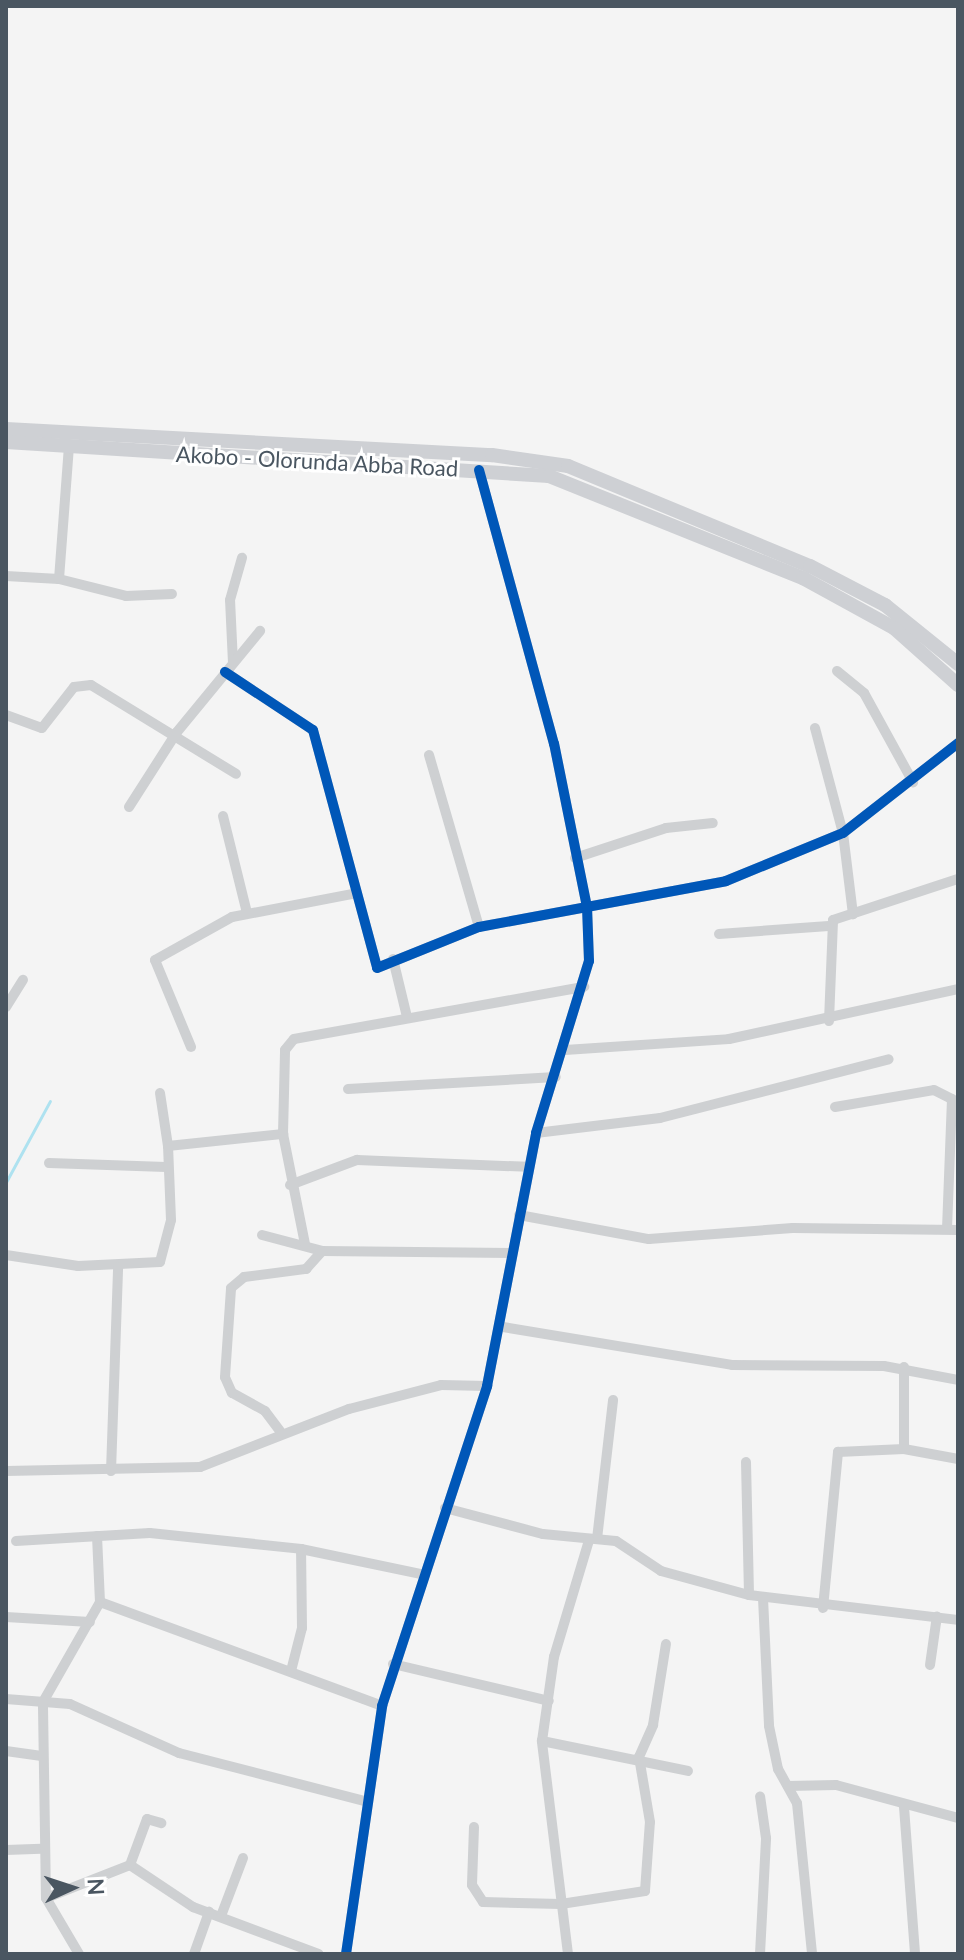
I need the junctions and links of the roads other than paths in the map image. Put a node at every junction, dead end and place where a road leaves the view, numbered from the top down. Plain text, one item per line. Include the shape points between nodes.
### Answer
1 (6, 429) edge
2 (6, 442) edge
3 (69, 446) junction
4 (479, 470) junction
5 (242, 558) dead end
6 (807, 572) junction
7 (6, 576) edge
8 (59, 579) junction
9 (172, 594) dead end
10 (260, 631) dead end
11 (958, 664) edge
12 (229, 668) junction
13 (837, 671) dead end
14 (958, 685) edge
15 (6, 715) edge
16 (815, 728) dead end
17 (177, 732) junction
18 (958, 743) edge
19 (429, 755) dead end
20 (236, 774) dead end
21 (913, 782) junction
22 (129, 807) dead end
23 (223, 816) dead end
24 (713, 823) dead end
25 (843, 833) junction
26 (575, 858) junction
27 (958, 879) edge
28 (353, 894) junction
29 (587, 907) junction
30 (247, 913) junction
31 (853, 914) junction
32 (829, 926) junction
33 (479, 927) junction
34 (719, 934) dead end
35 (393, 959) junction
36 (23, 980) dead end
37 (584, 987) junction
38 (958, 989) edge
39 (6, 1007) edge
40 (407, 1017) junction
41 (829, 1021) junction
42 (191, 1047) dead end
43 (565, 1050) junction
44 (889, 1059) dead end
45 (556, 1077) junction
46 (348, 1089) dead end
47 (160, 1093) dead end
48 (835, 1107) dead end
49 (536, 1133) junction
50 (283, 1134) junction
51 (168, 1146) junction
52 (49, 1163) dead end
53 (166, 1167) junction
54 (528, 1167) junction
55 (290, 1185) junction
56 (519, 1215) junction
57 (952, 1230) edge
58 (262, 1235) dead end
59 (305, 1244) junction
60 (322, 1251) junction
61 (511, 1253) junction
62 (6, 1255) edge
63 (118, 1267) junction
64 (503, 1327) junction
65 (904, 1367) junction
66 (958, 1380) edge
67 (487, 1386) junction
68 (613, 1400) dead end
69 (280, 1431) junction
70 (904, 1449) junction
71 (958, 1459) edge
72 (746, 1462) dead end
73 (6, 1471) edge
74 (111, 1471) junction
75 (445, 1508) junction
76 (97, 1536) junction
77 (593, 1540) junction
78 (16, 1541) dead end
79 (301, 1549) junction
80 (421, 1574) junction
81 (749, 1595) junction
82 (763, 1598) junction
83 (100, 1602) junction
84 (823, 1608) junction
85 (937, 1616) junction
86 (6, 1617) edge
87 (958, 1620) edge
88 (90, 1622) junction
89 (666, 1644) dead end
90 (393, 1664) junction
91 (930, 1665) dead end
92 (291, 1671) junction
93 (6, 1699) edge
94 (549, 1701) junction
95 (43, 1702) junction
96 (382, 1706) junction
97 (542, 1741) junction
98 (6, 1751) edge
99 (42, 1756) junction
100 (639, 1757) junction
101 (688, 1771) dead end
102 (788, 1786) junction
103 (760, 1796) dead end
104 (365, 1801) junction
105 (904, 1807) junction
106 (958, 1818) edge
107 (161, 1823) dead end
108 (474, 1827) dead end
109 (41, 1849) junction
110 (6, 1850) edge
111 (243, 1858) dead end
112 (130, 1865) junction
113 (46, 1898) junction
114 (561, 1904) junction
115 (209, 1912) junction
116 (221, 1916) junction
117 (79, 1954) edge
118 (194, 1954) edge
119 (319, 1954) edge
120 (346, 1954) edge
121 (568, 1954) edge
122 (760, 1954) edge
123 (812, 1954) edge
124 (915, 1954) edge

1 - 6 main road, Akobo - Olorunda Abba Road via 535,460 634,489
2 - 3 main road, Akobo - Olorunda Abba Road
3 - 4 main road, Akobo - Olorunda Abba Road
3 - 8 street
4 - 6 main road, Akobo - Olorunda Abba Road via 549,476 596,490
4 - 26 street via 554,744
5 - 12 street via 230,600
6 - 11 main road, Akobo - Olorunda Abba Road via 885,605
6 - 14 main road, Akobo - Olorunda Abba Road via 894,628
7 - 8 street
8 - 9 street via 113,595
10 - 12 street
12 - 17 street
12 - 28 street via 313,730
13 - 21 street via 873,706
15 - 17 street via 42,728 81,683
16 - 25 street
17 - 20 street
17 - 22 street
18 - 21 street
19 - 33 street
21 - 25 street
23 - 30 street
24 - 26 street via 666,828
25 - 29 street via 715,884
25 - 31 street
26 - 29 street
27 - 31 street
28 - 30 street
28 - 35 street via 371,963 387,967
29 - 33 street
29 - 37 street
30 - 42 street via 155,960
31 - 32 street
32 - 34 street
32 - 41 street
33 - 35 street
35 - 40 street
36 - 39 street
37 - 40 street
37 - 43 street
38 - 41 street
40 - 50 street via 287,1043
41 - 43 street via 729,1039
43 - 45 street
44 - 49 street via 660,1118
45 - 46 street via 439,1078
45 - 49 street
47 - 51 street
48 - 57 street via 934,1090 952,1099
49 - 54 street
50 - 51 street
50 - 55 street
51 - 53 street
52 - 53 street
53 - 63 street via 166,1253 160,1262
54 - 55 street via 357,1160
54 - 56 street
55 - 59 street
56 - 57 street via 649,1239 781,1229
56 - 61 street
58 - 59 street
59 - 60 street
60 - 61 street
60 - 69 street via 306,1269 244,1277 231,1288 225,1377 232,1393 265,1411
61 - 64 street
62 - 63 street
63 - 74 street
64 - 65 street via 732,1365
64 - 67 street
65 - 66 street
65 - 70 street
67 - 69 street via 418,1390
67 - 75 street
68 - 77 street
69 - 74 street via 217,1463
70 - 71 street
70 - 84 street via 838,1452
72 - 81 street
73 - 74 street
75 - 77 street
75 - 80 street
76 - 78 street
76 - 79 street via 150,1533
76 - 83 street
77 - 81 street via 616,1541 661,1571
77 - 94 street
79 - 80 street
79 - 92 street via 302,1628
80 - 90 street
81 - 82 street
82 - 84 street
82 - 102 street via 769,1726
83 - 88 street
83 - 92 street
84 - 85 street
85 - 87 street
85 - 91 street
86 - 88 street
88 - 95 street
89 - 100 street via 653,1725
90 - 94 street
90 - 96 street
92 - 96 street
93 - 95 street
94 - 97 street
95 - 99 street
95 - 104 street via 70,1704 179,1753
96 - 104 street
97 - 100 street
97 - 114 street
98 - 99 street
99 - 109 street
100 - 101 street
100 - 114 street via 650,1822 645,1891
102 - 105 street via 836,1785
102 - 123 street via 800,1822
103 - 122 street via 766,1838
104 - 120 street
105 - 106 street
105 - 124 street
107 - 112 street via 147,1819
108 - 114 street via 475,1897
109 - 110 street
109 - 113 street
111 - 116 street
112 - 113 street
112 - 115 street
113 - 117 street
114 - 121 street
115 - 116 street
115 - 118 street
116 - 119 street

